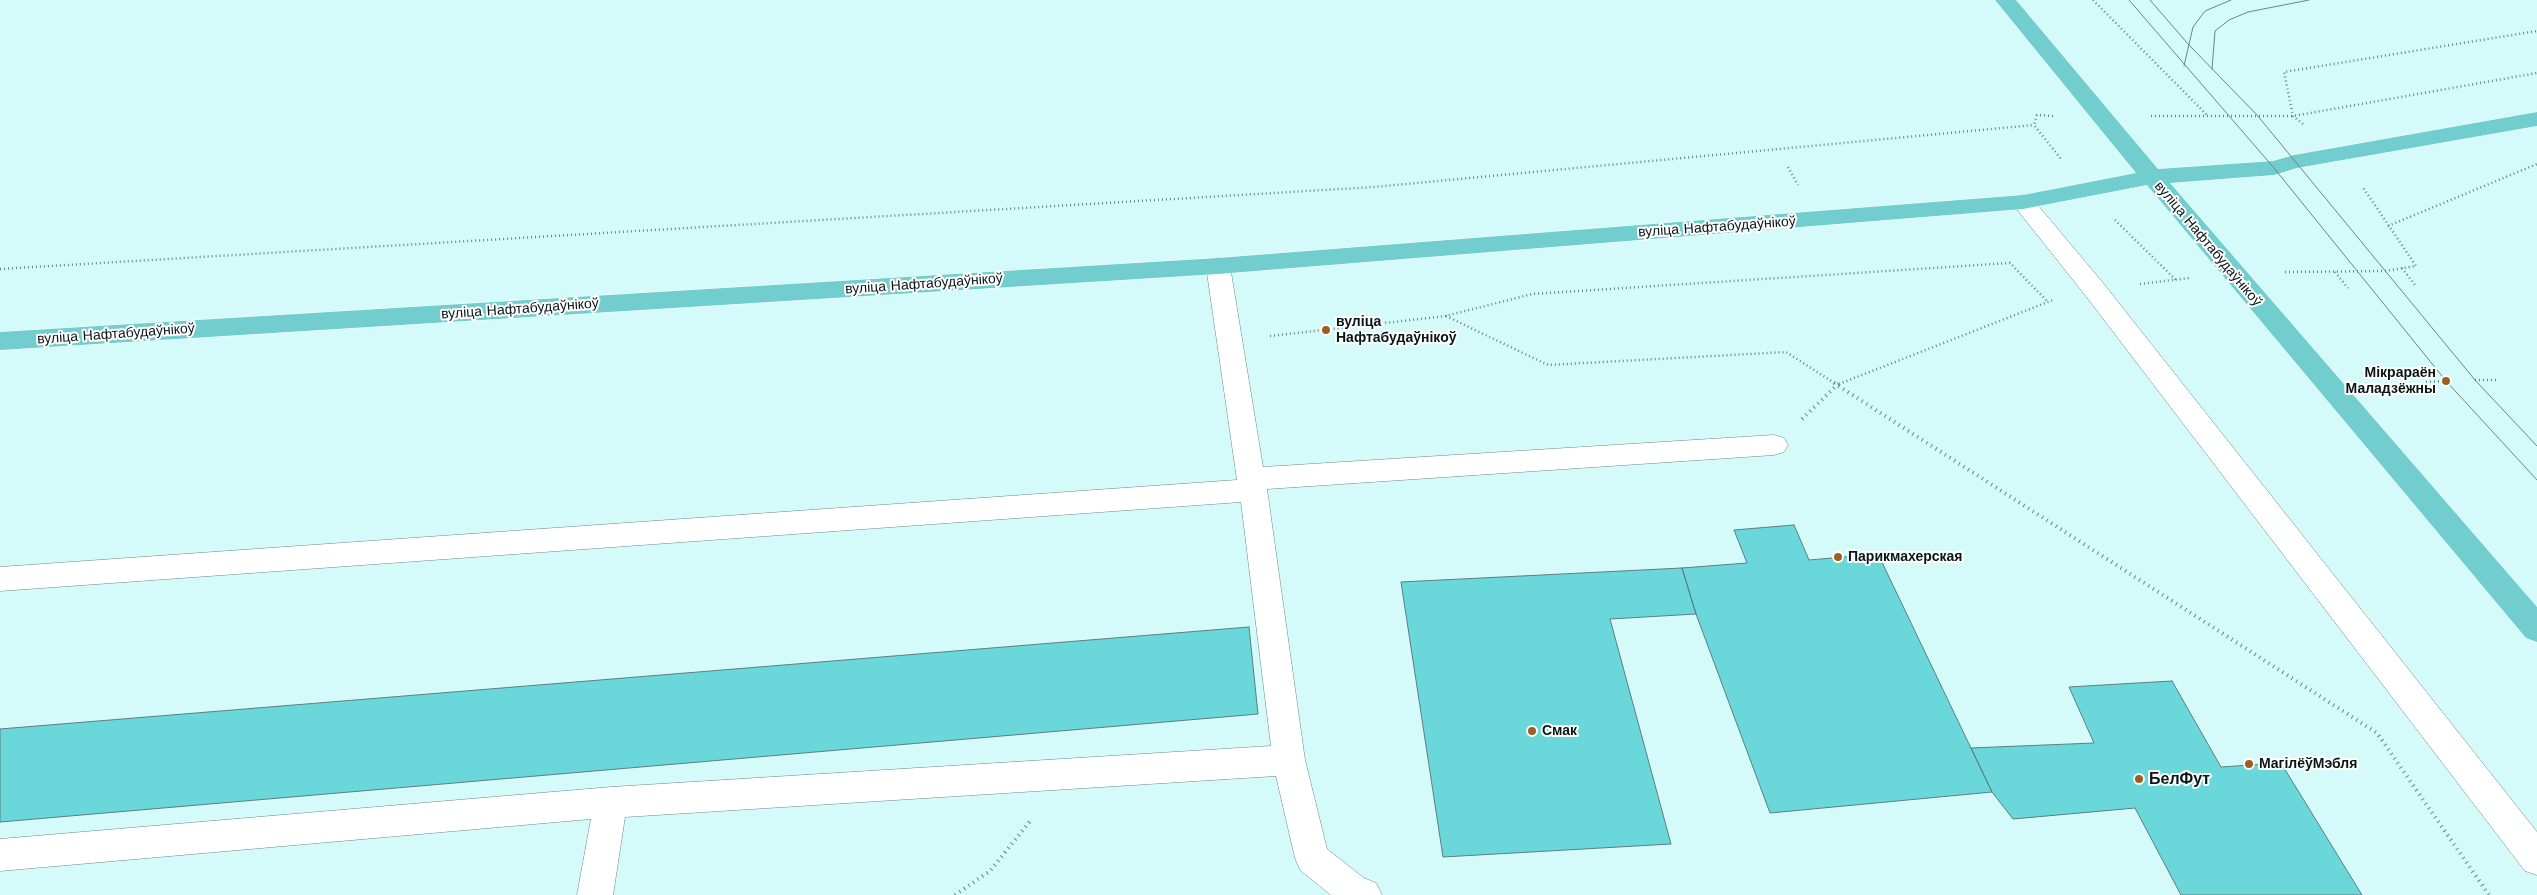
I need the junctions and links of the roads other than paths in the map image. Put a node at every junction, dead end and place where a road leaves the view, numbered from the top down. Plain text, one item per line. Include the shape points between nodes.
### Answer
1 (2005, 0) edge
2 (2537, 119) edge
3 (2152, 177) junction
4 (2023, 202) junction
5 (1218, 266) junction
6 (0, 341) edge
7 (1774, 445) dead end
8 (1252, 484) junction
9 (0, 579) edge
10 (2537, 629) edge
11 (1289, 760) junction
12 (611, 802) junction
13 (0, 855) edge
14 (2537, 859) edge
15 (595, 895) edge
16 (1364, 895) edge

1 - 3 main road
2 - 3 main road via 2274,168
3 - 4 main road, вуліца Нафтабудаўнікоў
3 - 10 main road, вуліца Нафтабудаўнікоў
4 - 5 main road, вуліца Нафтабудаўнікоў
4 - 14 lane
5 - 6 main road, вуліца Нафтабудаўнікоў
5 - 8 lane
7 - 8 lane
8 - 9 lane
8 - 11 lane
11 - 12 lane
11 - 16 lane via 1312,858 1353,891
12 - 13 lane
12 - 15 lane

